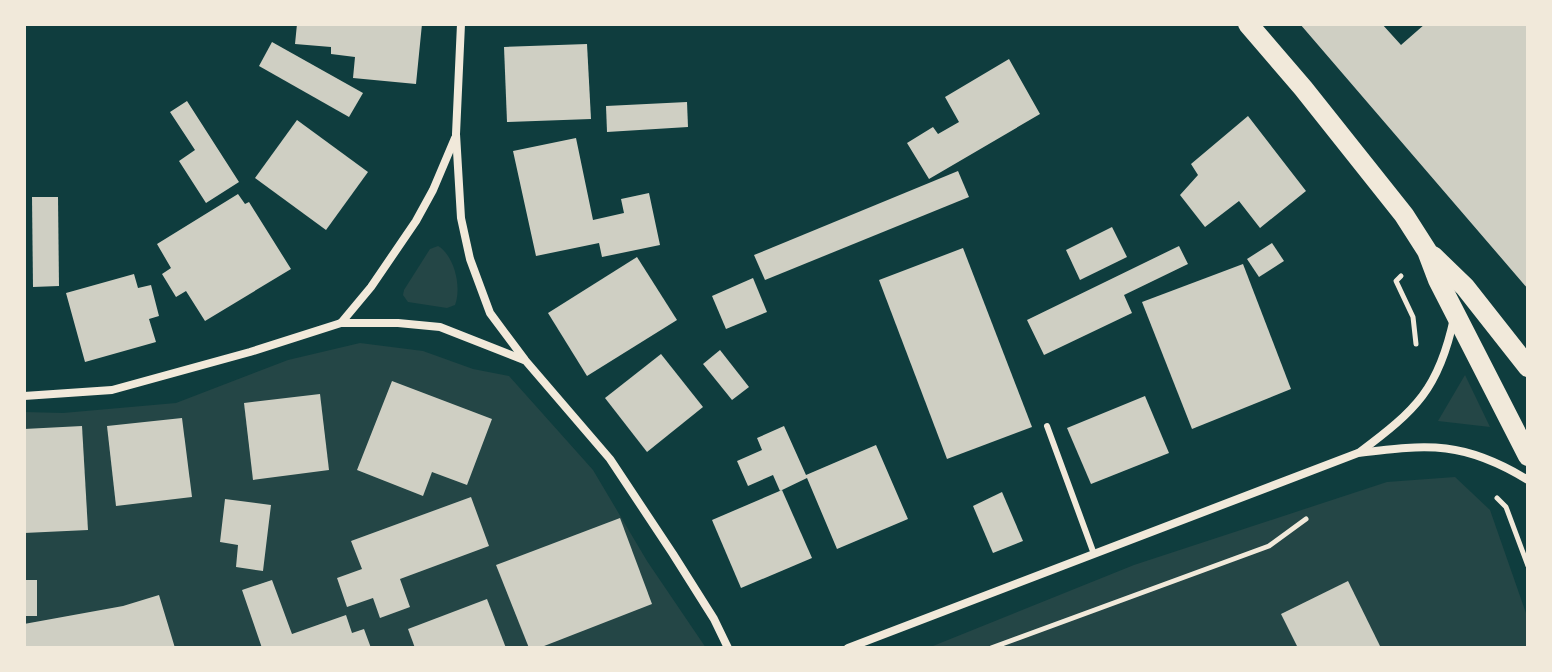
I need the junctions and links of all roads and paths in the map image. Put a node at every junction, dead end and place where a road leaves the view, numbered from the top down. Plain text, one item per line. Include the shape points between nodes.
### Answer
1 (461, 24) edge
2 (1248, 24) edge
3 (456, 134) junction
4 (1427, 251) junction
5 (1455, 313) junction
6 (341, 323) junction
7 (1417, 352) dead end
8 (525, 360) junction
9 (1527, 365) edge
10 (24, 396) edge
11 (1047, 426) dead end
12 (1358, 453) junction
13 (1528, 456) edge
14 (1528, 480) edge
15 (1488, 490) dead end
16 (1306, 519) dead end
17 (1094, 554) junction
18 (1528, 566) edge
19 (728, 648) edge
20 (848, 648) edge
21 (991, 648) edge

1 - 3 street
2 - 4 main road via 1370,170
3 - 6 street via 416,221
3 - 8 street via 461,218 470,259 490,313
4 - 5 main road
4 - 7 path via 1396,281 1413,317
4 - 9 main road via 1465,287
5 - 12 street via 1435,379 1399,423
5 - 13 main road
6 - 8 street via 440,327
6 - 10 street via 112,390
8 - 19 street via 610,459
11 - 17 lane
12 - 14 street via 1436,446 1500,463
12 - 17 street
15 - 18 path via 1506,507
16 - 21 path via 1269,546
17 - 20 street

